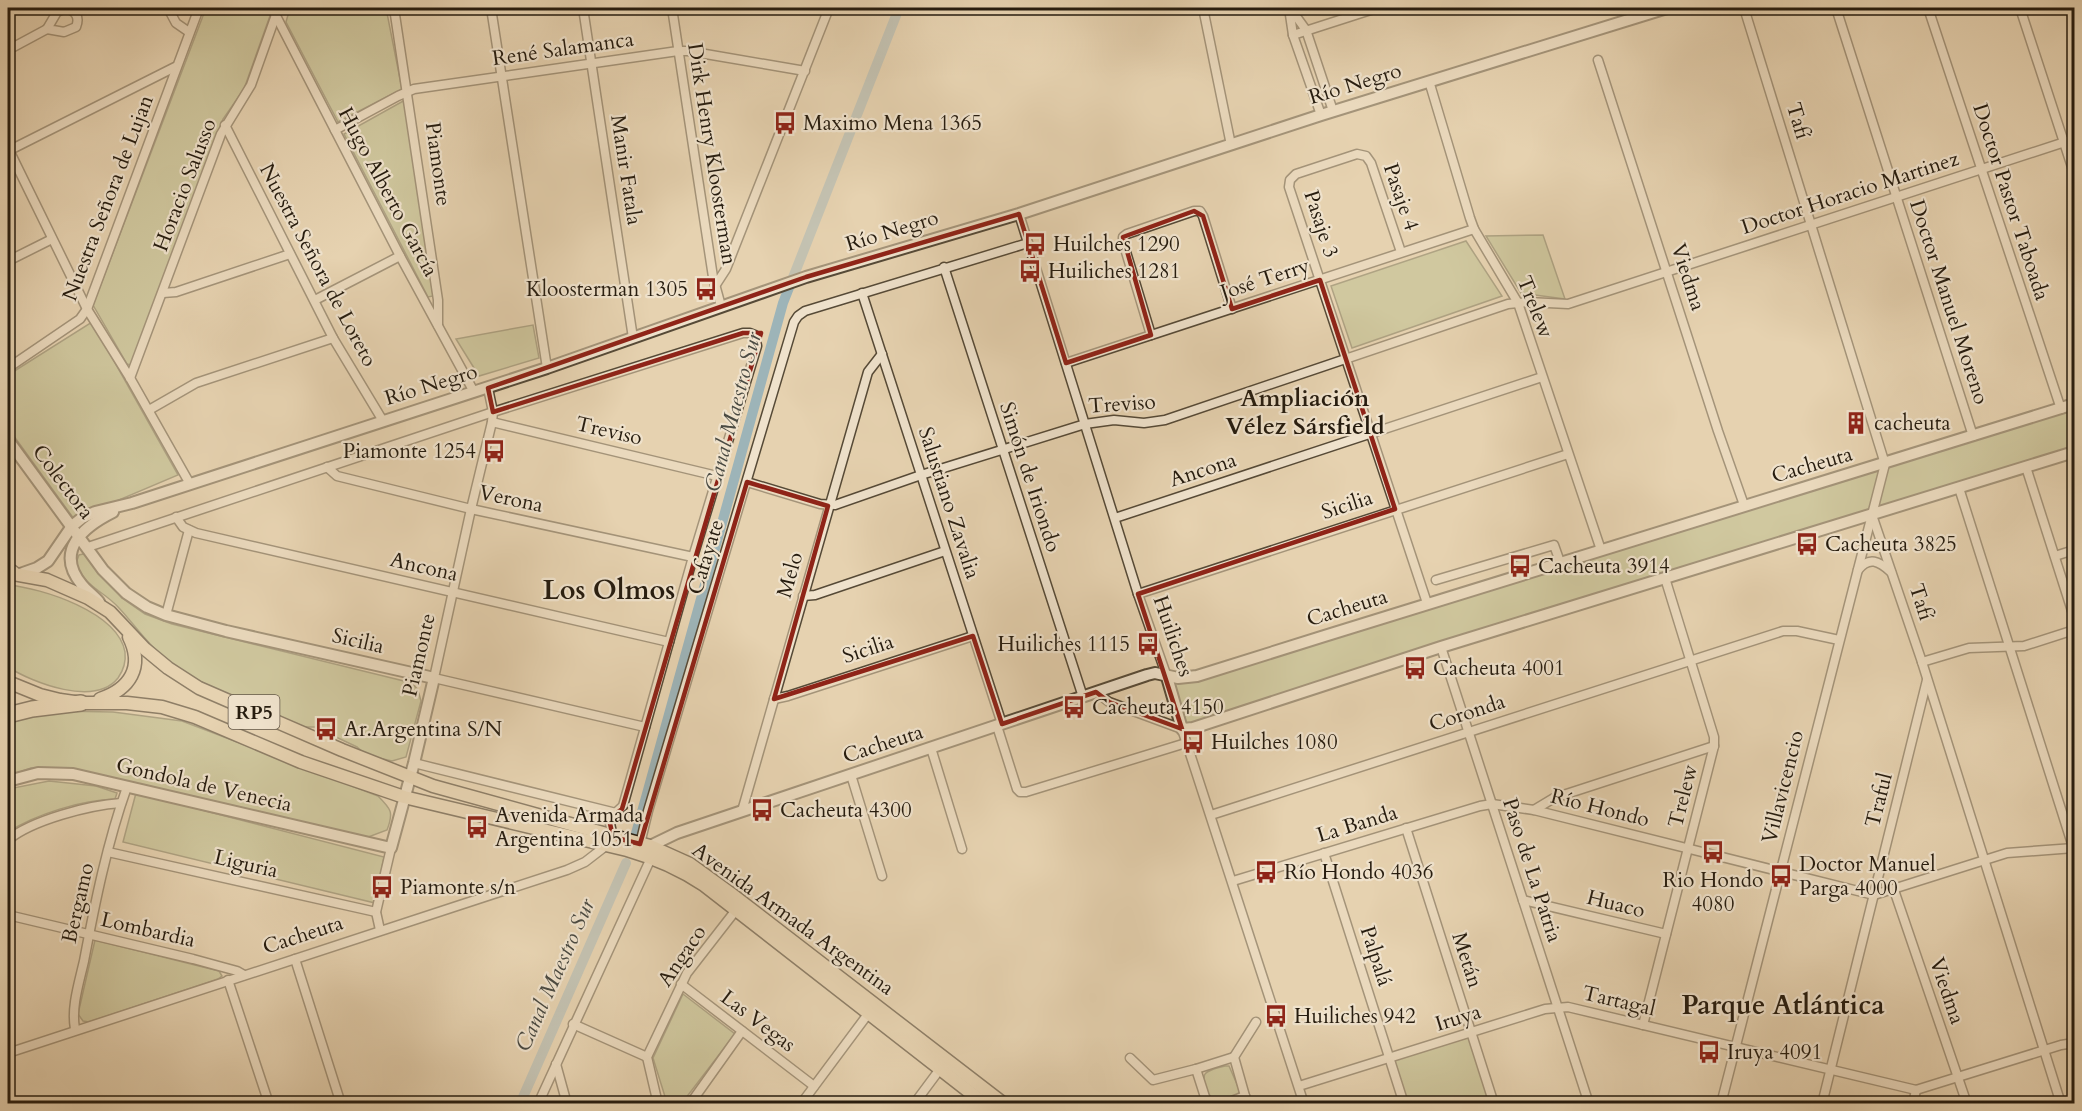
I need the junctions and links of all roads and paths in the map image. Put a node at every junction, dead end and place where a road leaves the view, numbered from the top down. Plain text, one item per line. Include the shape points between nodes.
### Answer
1 (168, 8) edge
2 (198, 8) edge
3 (394, 8) edge
4 (491, 8) edge
5 (582, 8) edge
6 (672, 8) edge
7 (829, 8) edge
8 (1203, 8) edge
9 (1290, 8) edge
10 (1377, 8) edge
11 (1666, 8) edge
12 (1744, 8) edge
13 (1836, 8) edge
14 (1928, 8) edge
15 (2020, 8) edge
16 (276, 10) edge
17 (47, 29) dead end
18 (1306, 30) junction
19 (189, 32) junction
20 (1293, 35) junction
21 (8, 50) edge
22 (678, 51) junction
23 (1598, 60) dead end
24 (591, 63) junction
25 (175, 67) junction
26 (805, 71) junction
27 (502, 75) junction
28 (1429, 81) junction
29 (408, 92) junction
30 (1333, 111) junction
31 (1321, 115) junction
32 (225, 125) junction
33 (335, 130) junction
34 (2074, 139) edge
35 (2064, 142) junction
36 (1231, 145) junction
37 (8, 150) edge
38 (1981, 169) junction
39 (2074, 172) edge
40 (1290, 180) joint
41 (1896, 197) junction
42 (1019, 213) junction
43 (1811, 224) junction
44 (1474, 229) junction
45 (52, 239) junction
46 (1028, 243) junction
47 (1401, 252) junction
48 (290, 254) junction
49 (400, 256) junction
50 (8, 261) edge
51 (944, 267) junction
52 (1667, 272) junction
53 (1320, 280) junction
54 (1637, 283) joint
55 (715, 286) junction
56 (163, 293) junction
57 (862, 293) junction
58 (315, 300) junction
59 (1518, 303) junction
60 (720, 306) junction
61 (87, 309) junction
62 (1232, 309) junction
63 (438, 326) junction
64 (750, 333) joint
65 (1151, 335) junction
66 (333, 338) junction
67 (633, 338) junction
68 (882, 354) junction
69 (1346, 360) junction
70 (1066, 363) junction
71 (8, 368) edge
72 (547, 368) junction
73 (1542, 377) junction
74 (130, 378) junction
75 (488, 388) junction
76 (474, 392) junction
77 (2074, 404) edge
78 (2061, 409) junction
79 (149, 410) junction
80 (493, 412) junction
81 (383, 421) junction
82 (492, 422) junction
83 (1085, 424) junction
84 (1371, 434) junction
85 (1973, 436) junction
86 (8, 440) edge
87 (1002, 449) junction
88 (2074, 452) edge
89 (1568, 454) junction
90 (1885, 464) junction
91 (327, 467) junction
92 (2026, 467) junction
93 (921, 475) junction
94 (717, 476) junction
95 (747, 482) junction
96 (190, 484) junction
97 (1959, 488) junction
98 (829, 505) junction
99 (1744, 505) junction
100 (471, 509) junction
101 (1395, 509) junction
102 (1872, 514) junction
103 (177, 517) junction
104 (1114, 518) junction
105 (76, 530) junction
106 (189, 530) junction
107 (88, 547) junction
108 (1601, 550) junction
109 (2074, 550) edge
110 (945, 551) junction
111 (2055, 556) junction
112 (693, 557) junction
113 (1560, 562) junction
114 (1857, 571) junction
115 (12, 573) edge
116 (1892, 573) junction
117 (1665, 578) junction
118 (1436, 580) dead end
119 (453, 592) junction
120 (1138, 594) junction
121 (803, 596) junction
122 (1427, 603) junction
123 (113, 615) junction
124 (166, 615) junction
125 (2074, 617) edge
126 (2074, 630) edge
127 (973, 636) junction
128 (1839, 640) junction
129 (669, 642) junction
130 (1441, 647) junction
131 (2010, 647) junction
132 (1691, 660) junction
133 (1922, 662) junction
134 (1167, 677) junction
135 (434, 678) junction
136 (1927, 679) junction
137 (8, 682) edge
138 (1096, 692) junction
139 (1083, 697) junction
140 (774, 699) junction
141 (83, 703) junction
142 (8, 715) edge
143 (999, 725) junction
144 (645, 727) junction
145 (1182, 729) junction
146 (1468, 732) junction
147 (1186, 742) junction
148 (1714, 746) junction
149 (931, 748) junction
150 (414, 763) junction
151 (851, 775) junction
152 (410, 777) junction
153 (8, 781) edge
154 (127, 787) junction
155 (404, 797) junction
156 (121, 803) junction
157 (1492, 804) junction
158 (1534, 810) junction
159 (742, 811) junction
160 (616, 813) junction
161 (1212, 815) junction
162 (1406, 828) junction
163 (8, 840) edge
164 (610, 841) junction
165 (2074, 848) edge
166 (390, 849) junction
167 (962, 849) dead end
168 (1688, 849) junction
169 (645, 850) junction
170 (108, 852) junction
171 (1324, 853) junction
172 (1984, 860) junction
173 (1780, 871) junction
174 (882, 876) dead end
175 (1233, 881) junction
176 (1894, 890) junction
177 (1874, 895) junction
178 (1523, 900) junction
179 (736, 910) junction
180 (376, 912) junction
181 (8, 915) edge
182 (380, 930) junction
183 (1666, 934) junction
184 (89, 935) junction
185 (295, 959) junction
186 (244, 975) junction
187 (228, 980) junction
188 (681, 984) junction
189 (1559, 1007) junction
190 (873, 1009) junction
191 (1256, 1022) dead end
192 (573, 1024) junction
193 (1643, 1025) junction
194 (75, 1029) junction
195 (742, 1031) junction
196 (1471, 1032) junction
197 (2074, 1043) edge
198 (1736, 1047) junction
199 (2044, 1050) junction
200 (8, 1053) edge
201 (647, 1057) junction
202 (1233, 1057) junction
203 (1130, 1058) dead end
204 (1390, 1058) junction
205 (556, 1064) junction
206 (940, 1069) junction
207 (1196, 1069) junction
208 (1830, 1070) junction
209 (1958, 1078) junction
210 (814, 1086) junction
211 (1299, 1086) junction
212 (1916, 1090) junction
213 (1246, 1100) edge
214 (269, 1104) edge
215 (341, 1104) edge
216 (538, 1104) edge
217 (567, 1104) edge
218 (658, 1104) edge
219 (690, 1104) edge
220 (801, 1104) edge
221 (914, 1104) edge
222 (985, 1104) edge
223 (1004, 1104) edge
224 (1211, 1104) edge
225 (1224, 1104) edge
226 (1304, 1104) edge
227 (1404, 1104) edge
228 (1494, 1104) edge
229 (1589, 1104) edge
230 (1721, 1104) edge
231 (1822, 1104) edge
232 (1913, 1104) edge
233 (1966, 1104) edge
234 (2061, 1104) edge

1 - 19 street via 176,23
2 - 19 street, Nuestra Señora de Lujan
3 - 29 street, Piamonte
4 - 27 street
5 - 24 street, Manir Fatala
6 - 22 street, Dirk Henry Kloosterman
7 - 26 street
8 - 36 street
9 - 18 street
9 - 20 street
10 - 18 street
11 - 28 street, Río Negro
12 - 43 street, Tafí
13 - 41 street, Doctor Manuel Moreno
14 - 38 street, Doctor Pastor Taboada
15 - 35 street
16 - 32 street, Horacio Salusso via 251,85
16 - 33 street, Hugo Alberto García
17 - 21 street
18 - 20 street
18 - 30 street
19 - 25 street, Nuestra Señora de Lujan
20 - 31 street
22 - 24 street, René Salamanca
22 - 26 street, René Salamanca
22 - 55 street, Dirk Henry Kloosterman
23 - 52 street, Viedma
24 - 27 street, René Salamanca
24 - 67 street, Manir Fatala
25 - 37 street
25 - 61 street, Nuestra Señora de Lujan
26 - 55 street via 726,269
27 - 29 street, René Salamanca
27 - 72 street
28 - 30 street, Río Negro
28 - 44 street, Trelew
29 - 33 street, René Salamanca
29 - 63 street, Piamonte via 438,300
30 - 31 street, Río Negro
31 - 36 street, Río Negro
32 - 48 street, Nuestra Señora de Loreto
32 - 56 street, Horacio Salusso
33 - 49 street, Hugo Alberto García
34 - 35 street, Doctor Horacio Martinez
35 - 38 street, Doctor Horacio Martinez
35 - 39 street
36 - 42 street, Río Negro
37 - 45 street
38 - 41 street, Doctor Horacio Martinez
38 - 78 street, Doctor Pastor Taboada
40 - 47 street, Pasaje 4 via 1296,174 1357,154 1366,156
40 - 53 street, Pasaje 3
41 - 43 street, Doctor Horacio Martinez
41 - 85 street, Doctor Manuel Moreno
42 - 46 street, Huiliches
42 - 60 street, Río Negro
43 - 52 street, Doctor Horacio Martinez
43 - 90 street, Tafí
44 - 47 street, José Terry
44 - 59 street, Trelew
45 - 50 street
45 - 61 street
46 - 51 street
46 - 70 street, Huiliches
47 - 53 street, José Terry
48 - 56 street
48 - 58 street, Nuestra Señora de Loreto
49 - 58 street
49 - 63 street, Hugo Alberto García
51 - 57 street
51 - 87 street, Simón de Iriondo
52 - 54 street, Doctor Horacio Martinez
52 - 99 street, Viedma
53 - 62 street, José Terry
53 - 69 street
54 - 59 street, Treviso via 1568,304
55 - 60 street, Dirk Henry Kloosterman
56 - 74 street, Horacio Salusso
57 - 68 street, Salustiano Zavalia
57 - 95 street, Cafayate via 805,311 794,322
58 - 66 street, Nuestra Señora de Loreto
59 - 69 street, Treviso
59 - 73 street, Trelew
60 - 67 street, Río Negro
61 - 71 street, Nuestra Señora de Lujan via 80,319
61 - 74 street
62 - 65 street, José Terry
62 - 65 street via 1200,211 1127,234 1123,242
63 - 76 street, Hugo Alberto García
64 - 80 street, Río Negro
64 - 94 street, Cafayate via 755,335 757,346
65 - 70 street, José Terry
66 - 79 street via 196,383
66 - 81 street, Nuestra Señora de Loreto
67 - 72 street, Río Negro
68 - 93 street, Salustiano Zavalia
68 - 98 street, Melo via 868,372
69 - 83 street, Treviso via 1165,420
69 - 84 street
70 - 83 street, Huiliches
72 - 75 street, Río Negro
73 - 84 street, Ancona
73 - 89 street, Trelew
74 - 79 street
75 - 76 street, Río Negro
75 - 80 street, Piamonte
76 - 81 street, Río Negro
77 - 78 street, Cacheuta
78 - 85 street, Cacheuta
79 - 96 street
80 - 82 street, Piamonte
80 - 91 street, Río Negro
81 - 96 street, Río Negro
82 - 94 street, Treviso
82 - 100 street, Piamonte
83 - 87 street, Treviso
83 - 104 street, Huiliches
84 - 101 street
84 - 104 street, Ancona
85 - 90 street, Cacheuta
86 - 105 street, Colectora
87 - 93 street, Treviso
87 - 139 street, Simón de Iriondo
88 - 92 street
89 - 101 street, Sicilia
89 - 108 street, Trelew
90 - 99 street, Cacheuta
90 - 102 street
91 - 100 street, Verona via 337,476
91 - 103 street, Río Negro
92 - 97 street
92 - 111 street
93 - 98 street, Treviso
93 - 110 street, Salustiano Zavalia
94 - 112 street, Cafayate
95 - 98 street
95 - 169 street, Cafayate via 648,811
96 - 105 street, Río Negro via 94,512
97 - 102 street
97 - 131 street
98 - 121 street, Melo
99 - 108 street, Cacheuta
100 - 112 street, Verona
100 - 119 street, Piamonte
101 - 120 street, Sicilia
101 - 122 street
102 - 114 street, Villavicencio
102 - 116 street, Tafí
102 - 117 street
103 - 106 street
103 - 107 street, Río Negro
104 - 120 street, Huiliches
105 - 107 street, Colectora
105 - 115 street via 48,561
105 - 123 street via 72,562 76,575
106 - 119 street, Ancona
106 - 124 street
107 - 124 street, Sicilia via 103,570 126,593
108 - 113 street, Cacheuta
109 - 111 street
110 - 121 street
110 - 127 street, Salustiano Zavalia
111 - 125 street
112 - 129 street, Cafayate
113 - 118 street via 1554,545
113 - 122 street, Cacheuta
114 - 116 street via 1870,560
114 - 128 street, Villavicencio
115 - 123 main road, Avenida Armada Argentina via 66,587
116 - 133 street, Tafí
117 - 130 street
117 - 132 street, Trelew
119 - 129 street, Ancona
119 - 135 street, Piamonte
120 - 134 street, Huiliches
121 - 140 street, Melo
122 - 134 street, Cacheuta via 1197,676
123 - 141 main road, Avenida Armada Argentina via 134,647 132,675 110,696
123 - 152 main road, Avenida Armada Argentina / RP5 via 151,654 199,688
124 - 135 street, Sicilia
126 - 131 street
127 - 140 street, Sicilia
127 - 143 street, Salustiano Zavalia
128 - 132 street, Coronda via 1789,630
128 - 173 street, Villavicencio
129 - 144 street, Cafayate
130 - 145 street
130 - 146 street, Paso de La Patria
131 - 133 street via 1969,648
131 - 165 street
132 - 146 street, Coronda
132 - 148 street, Trelew
133 - 136 street, Tafí
134 - 138 street, Cacheuta via 1155,673
134 - 145 street, Huiliches
135 - 144 street, Sicilia
135 - 150 street, Piamonte
136 - 172 street, Tafí
136 - 177 street, Traful
137 - 141 main road, Avenida Armada Argentina via 40,695
138 - 139 street, Cacheuta
138 - 145 street via 1109,702
139 - 143 street, Cacheuta
140 - 159 street, Melo
141 - 142 highway
141 - 155 main road, Avenida Armada Argentina / RP5 via 162,707 301,762
143 - 147 street, Salustiano Zavalia via 1020,792
143 - 149 street, Cacheuta
144 - 160 street, Cafayate via 623,806
145 - 147 street, Huiliches
146 - 157 street, Paso de La Patria
146 - 161 street, Coronda
147 - 161 street, Huiliches
148 - 158 street via 1554,798
148 - 168 street, Trelew
149 - 151 street, Cacheuta
149 - 167 street
150 - 152 street, Piamonte
150 - 160 street
151 - 159 street, Cacheuta
151 - 174 street
152 - 155 street, Piamonte
152 - 164 main road, Avenida Armada Argentina / RP5
153 - 154 street, Gondola de Venecia via 38,773 61,773
154 - 156 street, Bergamo
154 - 166 street, Gondola de Venecia
155 - 164 main road, Avenida Armada Argentina / RP5
155 - 166 street, Piamonte
156 - 163 street via 73,812
156 - 170 street, Bergamo
157 - 158 street, Río Hondo
157 - 162 street, La Banda
157 - 178 street, Paso de La Patria
158 - 168 street, Río Hondo
159 - 169 street, Cacheuta via 668,836
160 - 164 street, Cafayate via 609,819
161 - 175 street, Huiliches
162 - 171 street, La Banda
162 - 196 street, Metán
164 - 169 main road, Avenida Armada Argentina
164 - 182 street, Cacheuta via 577,866
165 - 172 street via 2024,850
166 - 180 street, Piamonte
168 - 173 street, Río Hondo
168 - 183 street, Trelew
169 - 179 main road, Avenida Armada Argentina
169 - 190 main road, Avenida Armada Argentina via 679,858 697,869
169 - 192 street, Cafayate
170 - 180 street, Liguria
170 - 184 street, Bergamo
171 - 175 street, La Banda
171 - 204 street, Palpalá
172 - 176 street
172 - 199 street, Tafí
173 - 177 street, Río Hondo
173 - 198 street, Villavicencio
175 - 211 street, Huiliches
176 - 177 street
176 - 209 street, Viedma
177 - 208 street, Traful
178 - 183 street, Huaco
178 - 189 street, Paso de La Patria
179 - 188 street, Angaco
179 - 190 main road, Avenida Armada Argentina
180 - 182 street, Piamonte
181 - 184 street, Lombardia
182 - 185 street, Cacheuta
183 - 193 street, Trelew
184 - 186 street, Lombardia
184 - 194 street, Bergamo via 73,1014
185 - 186 street, Cacheuta
185 - 215 street
186 - 187 street, Cacheuta
187 - 194 street, Cacheuta
187 - 214 street
188 - 195 street, Las Vegas
188 - 201 street, Angaco
189 - 193 street, Tartagal
189 - 196 street, Iruya
189 - 229 street, Paso de La Patria
190 - 206 main road, Avenida Armada Argentina
190 - 210 street
190 - 223 main road, Avenida Armada Argentina
191 - 202 street
192 - 201 street
192 - 205 street, Cafayate
193 - 198 street, Tartagal
194 - 200 street, Cacheuta
195 - 210 street, Las Vegas
195 - 219 street
196 - 204 street, Iruya
196 - 228 street, Metán
197 - 199 street
198 - 208 street, Tartagal
198 - 230 street, Villavicencio
199 - 209 street
199 - 234 street, Tafí
201 - 218 street
202 - 207 street
202 - 213 street
203 - 207 street via 1154,1080
204 - 211 street, Iruya
204 - 227 street, Palpalá
205 - 216 street, Cafayate
205 - 217 street
206 - 221 street
206 - 222 main road, Avenida Armada Argentina
207 - 224 street
208 - 212 street, Tartagal
208 - 231 street, Traful
209 - 212 street
209 - 233 street, Viedma
210 - 220 street
211 - 226 street, Huiliches
212 - 232 street
213 - 225 street

